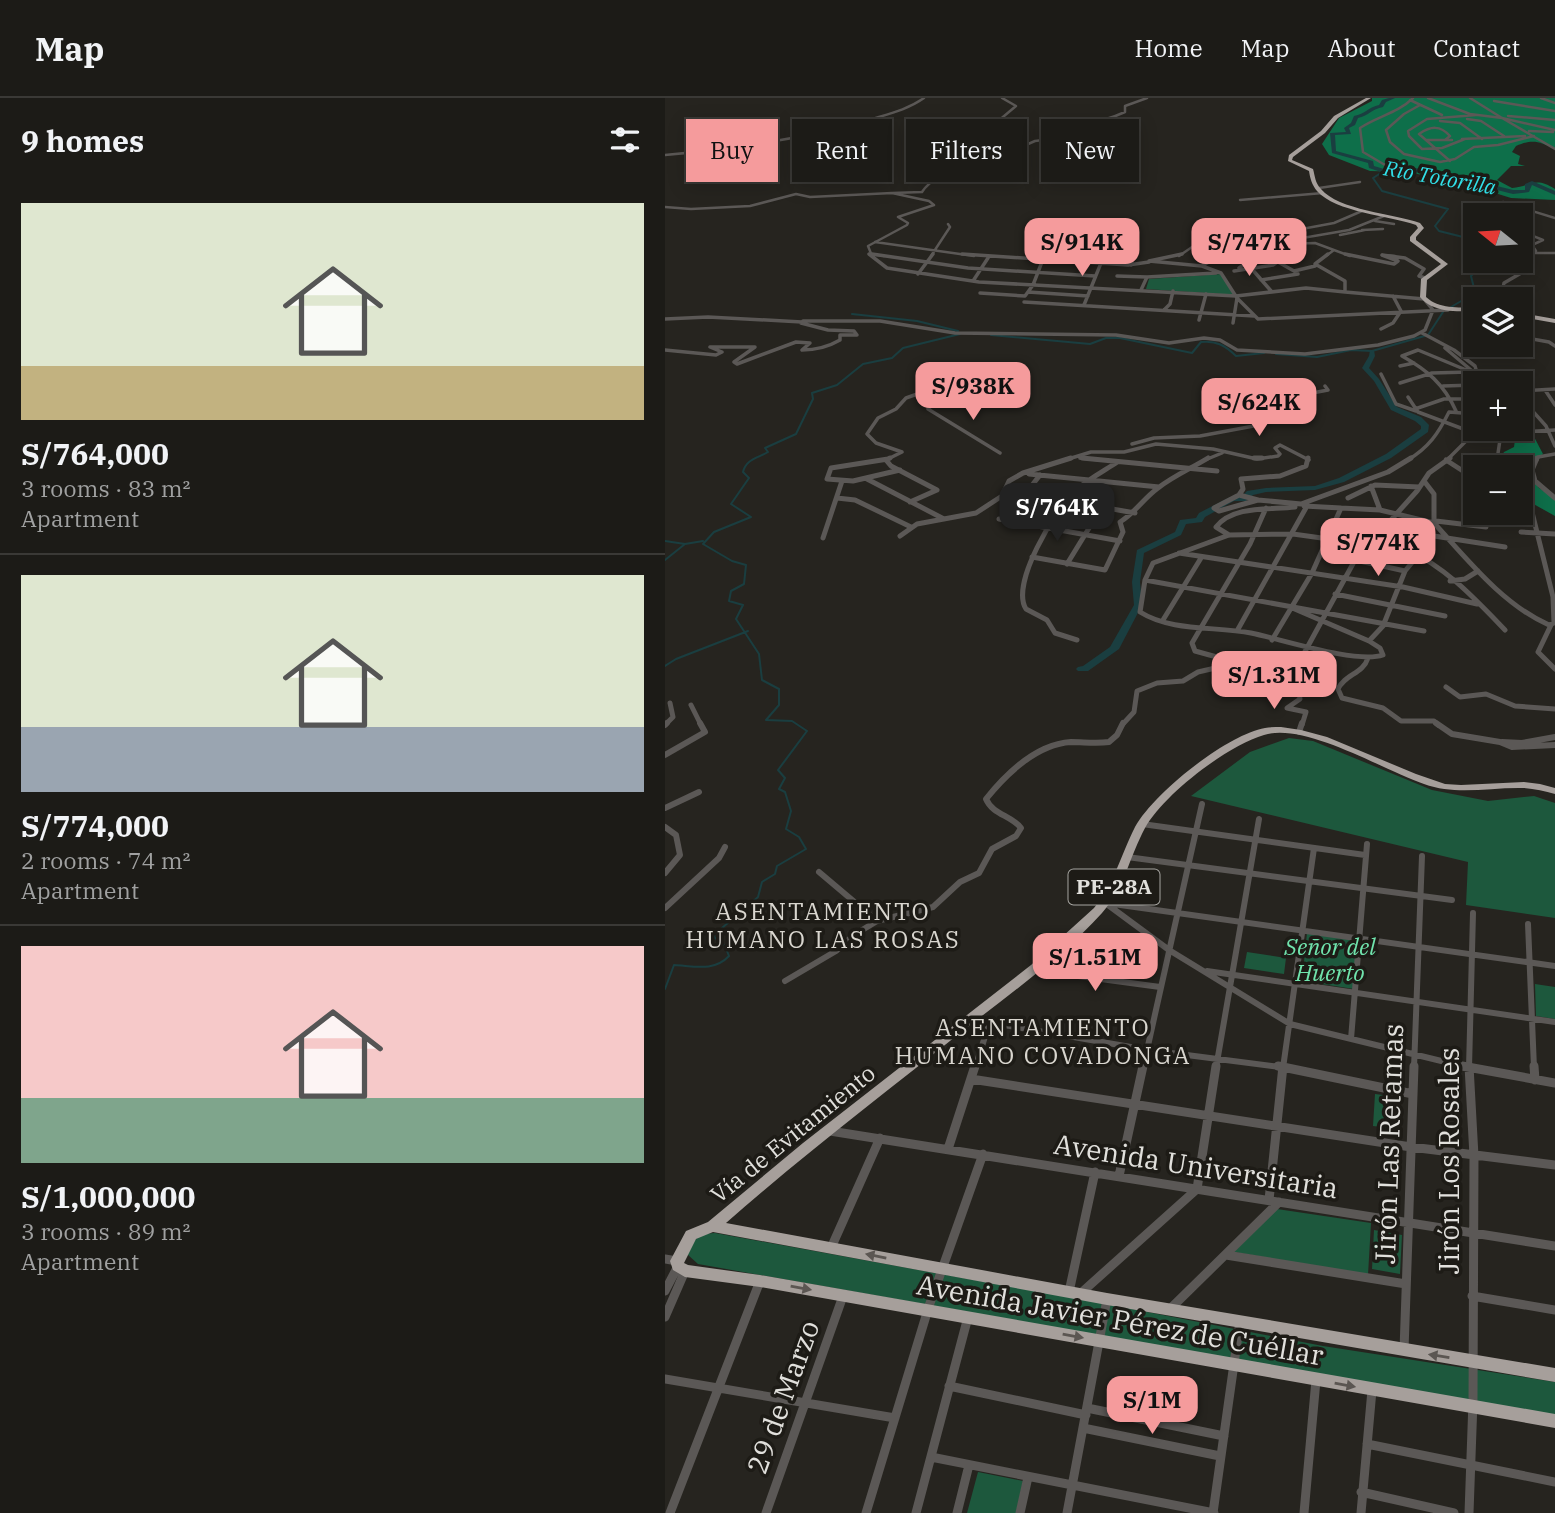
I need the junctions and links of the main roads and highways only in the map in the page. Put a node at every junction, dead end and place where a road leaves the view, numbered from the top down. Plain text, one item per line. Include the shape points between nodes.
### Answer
1 (1369, 98) edge
2 (1463, 309) edge
3 (1533, 317) edge
4 (1555, 321) edge
5 (1555, 791) edge
6 (713, 1226) junction
7 (675, 1267) edge
8 (1555, 1376) edge
9 (1555, 1422) edge

1 - 2 highway via 1334,118 1291,156 1291,162 1311,170 1321,190 1362,211 1418,225 1421,229 1413,241 1444,261 1444,267 1425,278 1424,299 1442,308
3 - 4 highway
5 - 6 highway, Vía de Evitamiento / PE-28A via 1520,784 1472,788 1433,784 1299,732 1268,730 1221,751 1156,805 1104,902 1034,970
6 - 7 highway, Vía de Evitamiento / PE-28A via 691,1235
8 -> 6 highway, Avenida Javier Pérez de Cuéllar
7 -> 9 highway, Avenida Javier Pérez de Cuéllar

